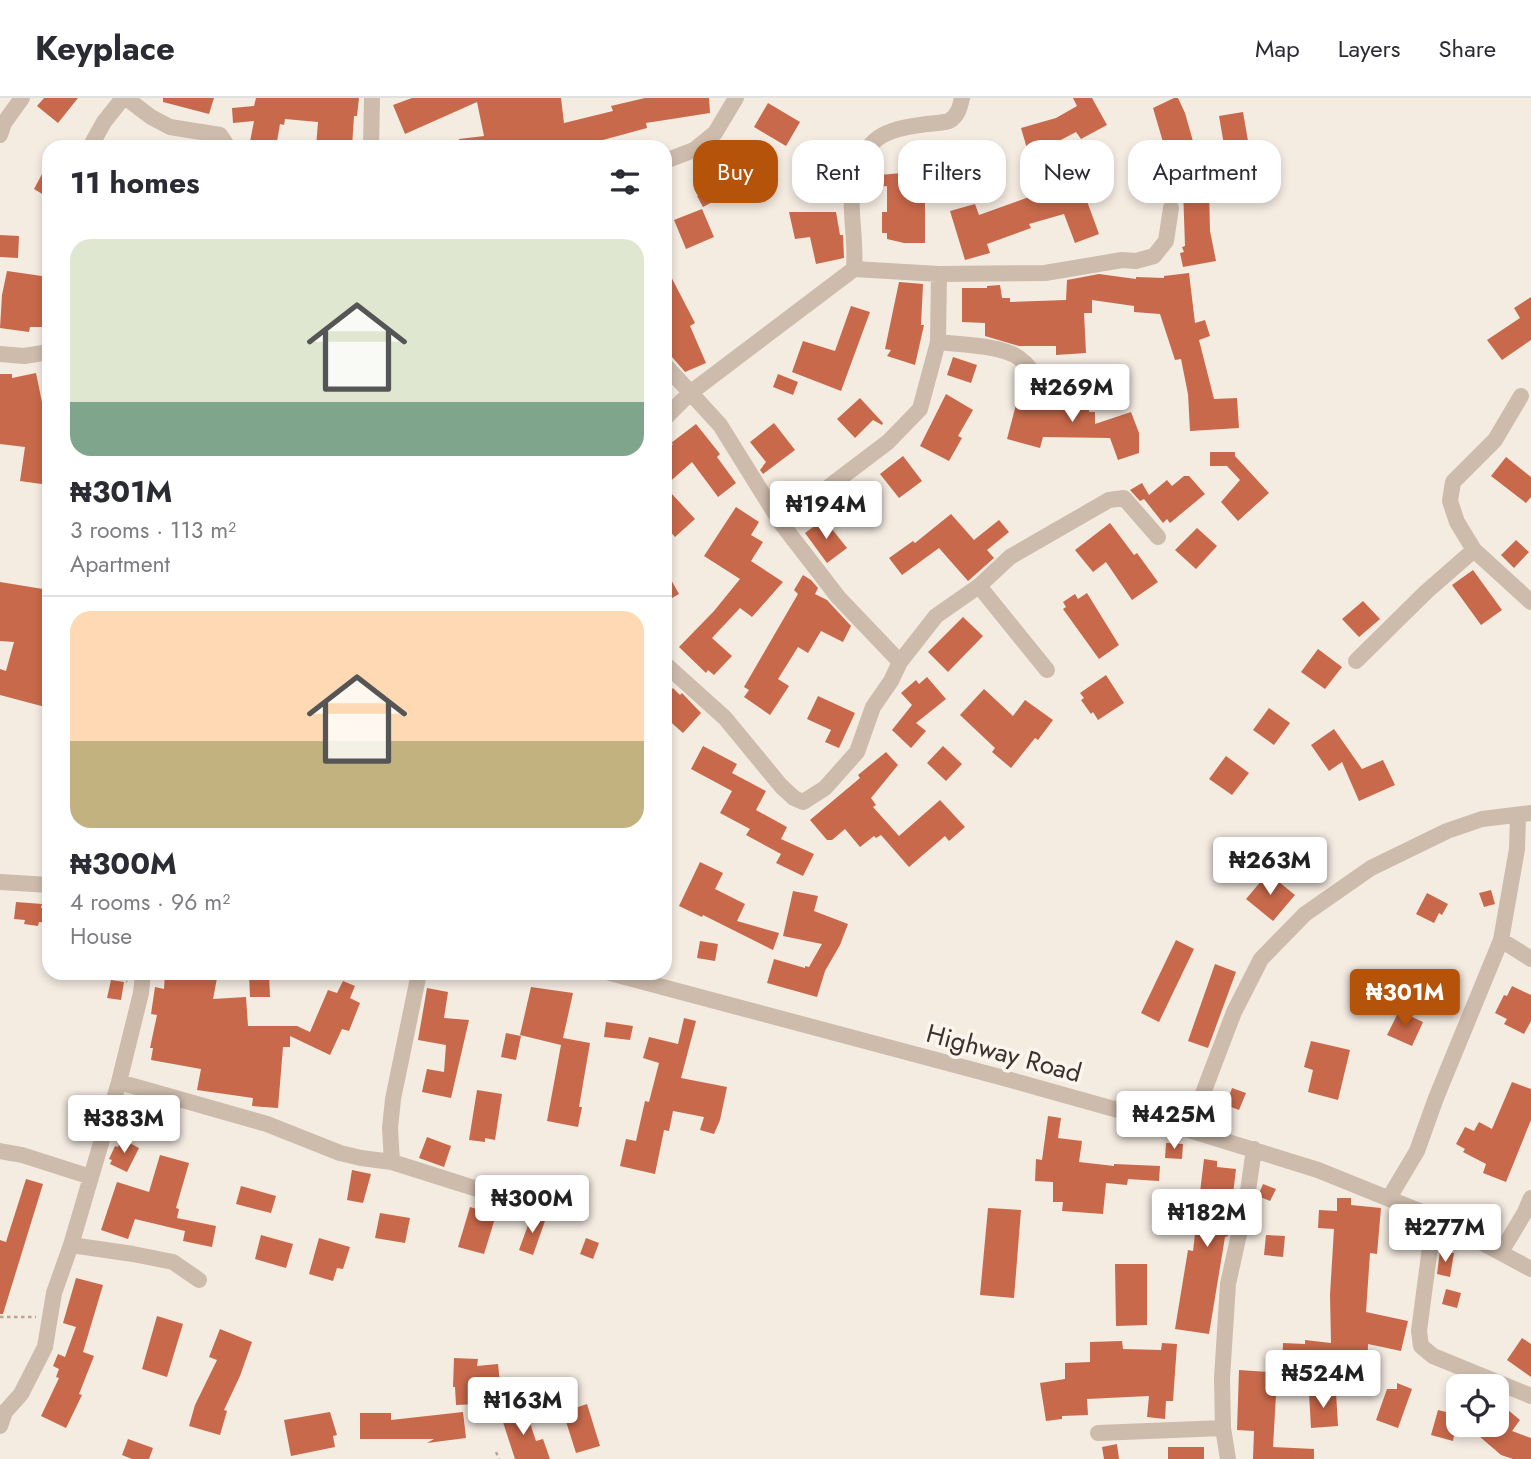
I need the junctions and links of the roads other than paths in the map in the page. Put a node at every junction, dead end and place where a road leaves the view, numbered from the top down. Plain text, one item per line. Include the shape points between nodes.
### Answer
1 (22, 98) edge
2 (125, 98) edge
3 (372, 98) edge
4 (736, 98) edge
5 (962, 98) edge
6 (0, 135) edge
7 (94, 140) edge
8 (223, 140) edge
9 (371, 140) edge
10 (672, 158) edge
11 (1171, 208) dead end
12 (854, 269) junction
13 (939, 274) junction
14 (938, 342) junction
15 (42, 353) edge
16 (0, 354) edge
17 (672, 373) edge
18 (1043, 389) dead end
19 (690, 393) junction
20 (1521, 396) dead end
21 (672, 411) edge
22 (781, 523) junction
23 (1157, 537) dead end
24 (1474, 550) junction
25 (979, 586) junction
26 (1531, 602) edge
27 (1356, 661) dead end
28 (900, 662) junction
29 (672, 670) edge
30 (1047, 670) dead end
31 (1524, 814) edge
32 (0, 882) edge
33 (42, 885) edge
34 (1501, 940) junction
35 (1531, 959) edge
36 (142, 980) edge
37 (418, 980) edge
38 (636, 980) edge
39 (119, 1082) junction
40 (1189, 1130) junction
41 (1254, 1149) junction
42 (0, 1151) edge
43 (392, 1162) junction
44 (91, 1177) junction
45 (1390, 1198) junction
46 (1531, 1198) edge
47 (537, 1208) dead end
48 (1434, 1217) junction
49 (71, 1245) junction
50 (1501, 1252) junction
51 (1531, 1269) edge
52 (200, 1280) dead end
53 (1531, 1396) edge
54 (0, 1426) edge
55 (1223, 1428) junction
56 (1098, 1433) dead end
57 (1228, 1459) edge

1 - 6 street
2 - 7 street
2 - 8 street via 170,127 220,135
3 - 9 street
4 - 10 street via 715,133 694,150
5 - 12 street via 960,110 949,121 897,128 878,136 865,151 851,200
11 - 13 street via 1166,240 1154,256 1045,273
12 - 13 street
12 - 19 street
13 - 14 street
14 - 18 street via 1018,357 1035,373
14 - 22 street via 920,409 888,442
15 - 16 street
17 - 19 street
19 - 21 street
19 - 22 street via 720,425
20 - 24 street via 1495,440 1453,482 1450,500
22 - 28 street via 838,597
23 - 25 street via 1124,498 1109,500 1010,557
24 - 26 street
24 - 27 street
25 - 28 street via 936,616
25 - 30 street
28 - 29 street via 873,707 857,752 825,788 803,802 781,786 725,718
31 - 34 street
31 - 40 street via 1482,819 1411,847 1371,868 1305,914 1261,958 1234,1012
32 - 33 street
34 - 35 street
34 - 45 street via 1417,1152
36 - 39 street
37 - 43 street via 393,1099
38 - 40 street, Highway Road
39 - 43 street via 267,1124 340,1153
39 - 44 street
40 - 41 street, Highway Road
41 - 45 street, Highway Road
41 - 55 street via 1228,1284
42 - 44 street
43 - 47 street
44 - 49 street
45 - 48 street, Highway Road
46 - 50 street
48 - 50 street, Highway Road
48 - 53 street via 1421,1346 1433,1356
49 - 52 street via 173,1262
49 - 54 street via 54,1293 46,1347
50 - 51 street, Highway Road
55 - 56 street
55 - 57 street

